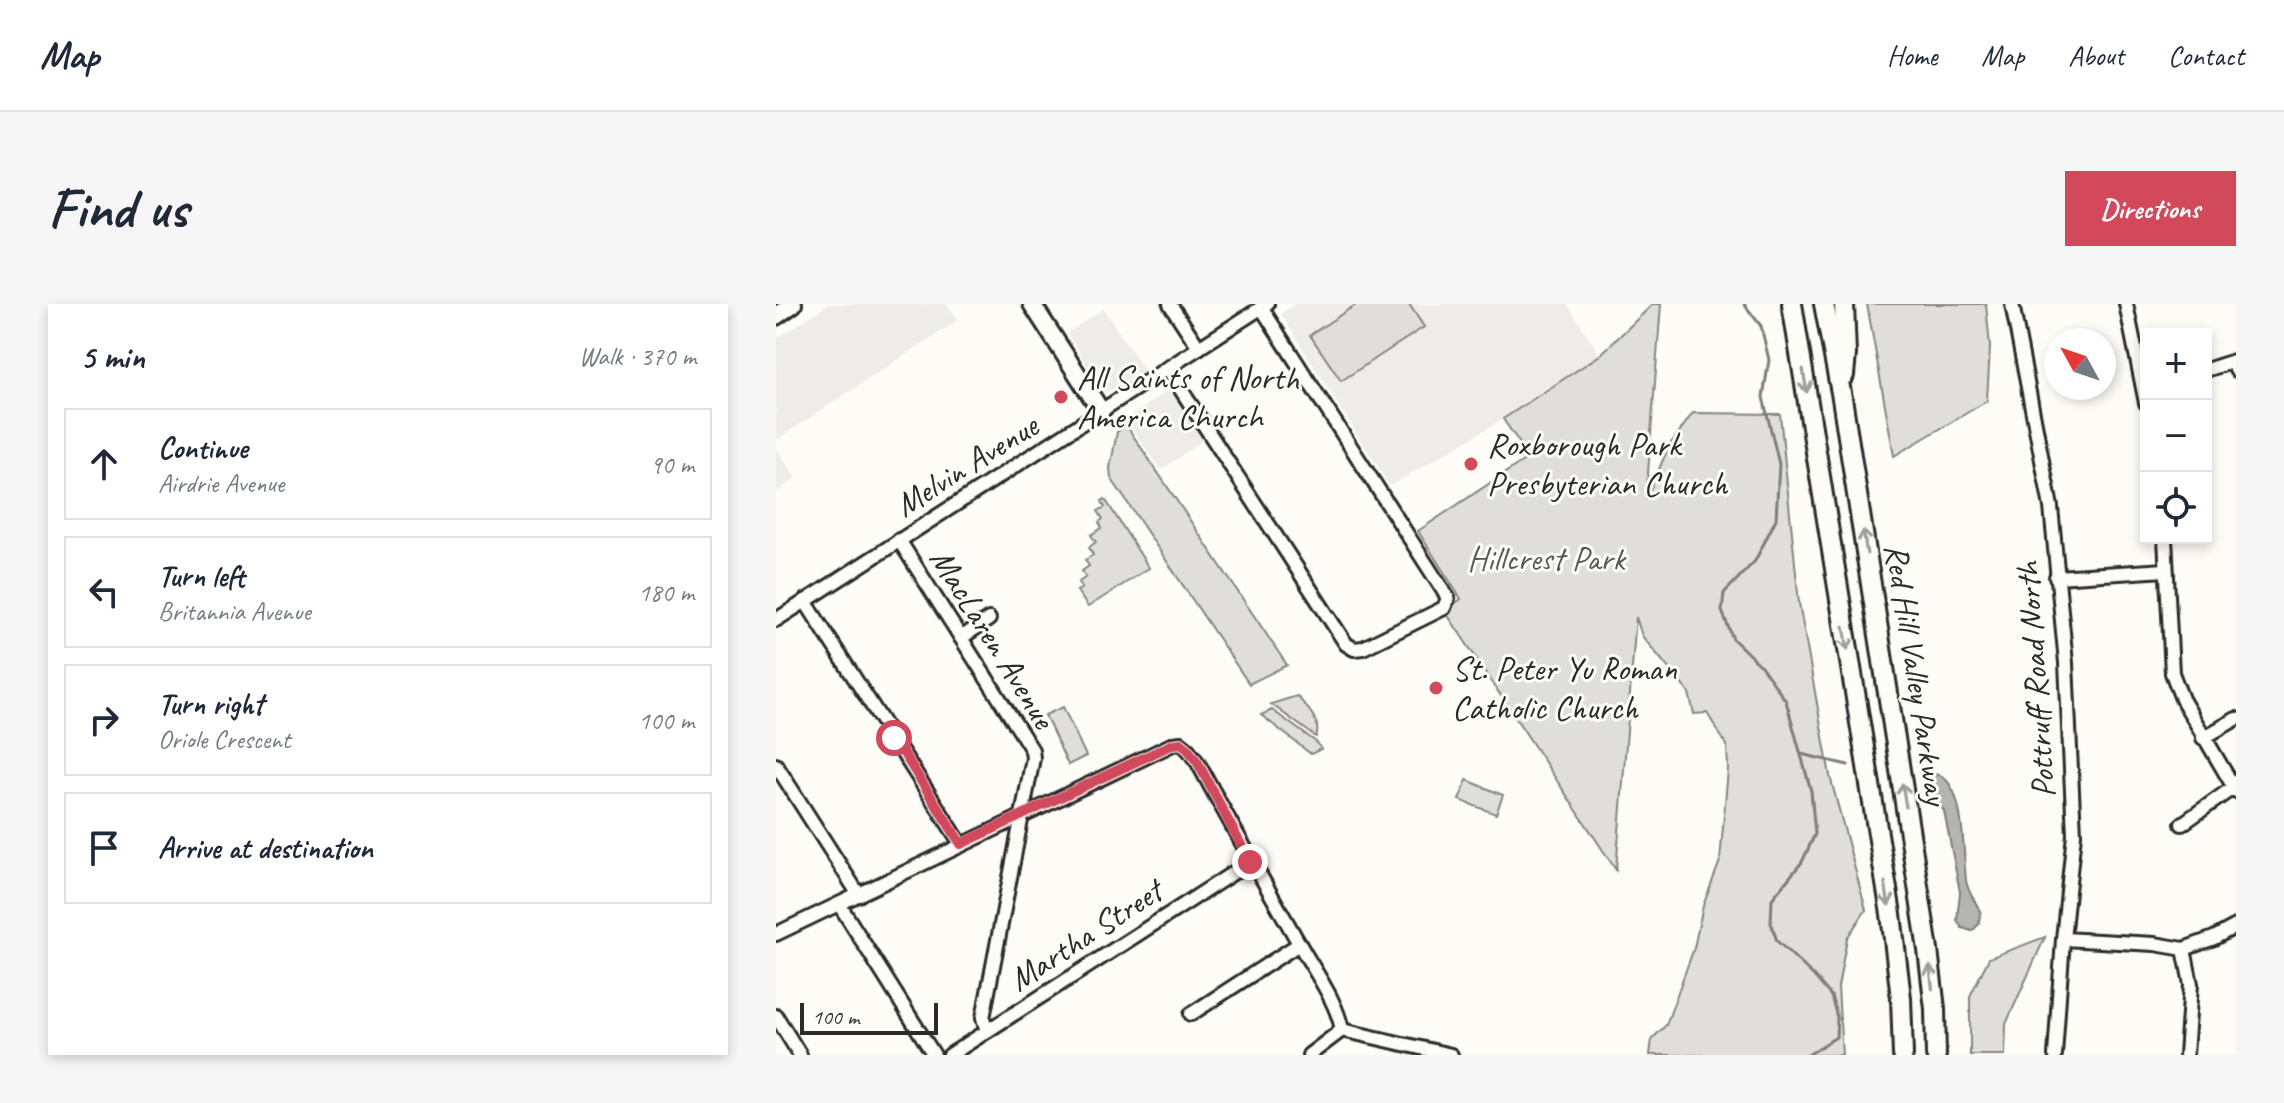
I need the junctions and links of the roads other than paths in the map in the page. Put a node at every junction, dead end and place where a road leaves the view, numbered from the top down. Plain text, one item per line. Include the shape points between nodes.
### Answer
1 (793, 304) edge
2 (1032, 304) edge
3 (1170, 304) edge
4 (1792, 304) edge
5 (1824, 304) edge
6 (1844, 304) edge
7 (2012, 304) edge
8 (2126, 304) edge
9 (1264, 306) edge
10 (776, 316) edge
11 (1199, 348) junction
12 (2140, 366) edge
13 (1167, 368) junction
14 (2212, 368) edge
15 (2236, 370) edge
16 (1842, 398) junction
17 (1101, 411) junction
18 (899, 540) junction
19 (2165, 544) edge
20 (2166, 570) junction
21 (2056, 577) junction
22 (805, 601) junction
23 (989, 619) dead end
24 (776, 620) edge
25 (961, 638) junction
26 (2236, 719) edge
27 (2203, 738) junction
28 (776, 765) edge
29 (2235, 789) edge
30 (1022, 814) junction
31 (2182, 824) dead end
32 (961, 844) junction
33 (1250, 862) junction
34 (859, 895) junction
35 (839, 904) junction
36 (2236, 926) edge
37 (776, 934) edge
38 (2063, 939) junction
39 (1299, 944) junction
40 (2184, 949) junction
41 (1191, 1014) dead end
42 (776, 1016) edge
43 (1342, 1030) junction
44 (987, 1031) junction
45 (1417, 1051) edge
46 (800, 1055) edge
47 (934, 1055) edge
48 (950, 1055) edge
49 (1309, 1055) edge
50 (1451, 1055) edge
51 (1903, 1055) edge
52 (1936, 1055) edge
53 (2055, 1055) edge
54 (2186, 1055) edge

1 - 10 main road
2 - 17 main road
3 - 11 street
4 -> 51 highway, Red Hill Valley Parkway via 1891,914
5 - 16 highway, Red Hill Valley Parkway
6 - 16 highway
7 - 21 street, Pottruff Road North via 2051,507
8 - 12 street
9 - 11 street, Melvin Avenue
9 - 13 street via 1448,598 1442,609 1363,648 1346,644
11 - 13 street, Melvin Avenue
13 - 17 street, Melvin Avenue
14 - 15 street via 2234,361
52 -> 16 highway, Red Hill Valley Parkway via 1928,950
17 - 18 street, Melvin Avenue
18 - 22 street, Melvin Avenue
18 - 25 street, MacLaren Avenue
19 - 20 street
20 - 21 street
20 - 27 street via 2172,673
21 - 38 street, Pottruff Road North via 2074,834
22 - 24 street, Melvin Avenue
22 - 32 street
23 - 25 street
25 - 30 street, MacLaren Avenue via 1032,750
26 - 27 street
27 - 29 street
28 - 34 street
29 - 31 street
30 - 32 street
30 - 33 street via 1181,743 1198,763
30 - 44 street, MacLaren Avenue via 983,1018
32 - 34 street
33 - 39 street
33 - 44 street, Martha Street
34 - 35 street
35 - 37 street
35 - 47 street
36 - 40 street
38 - 40 street
38 - 53 street, Pottruff Road North
39 - 41 street
39 - 43 street
40 - 54 street via 2191,984
42 - 46 street
43 - 45 street
43 - 49 street
44 - 48 street, Martha Street
45 - 50 street

